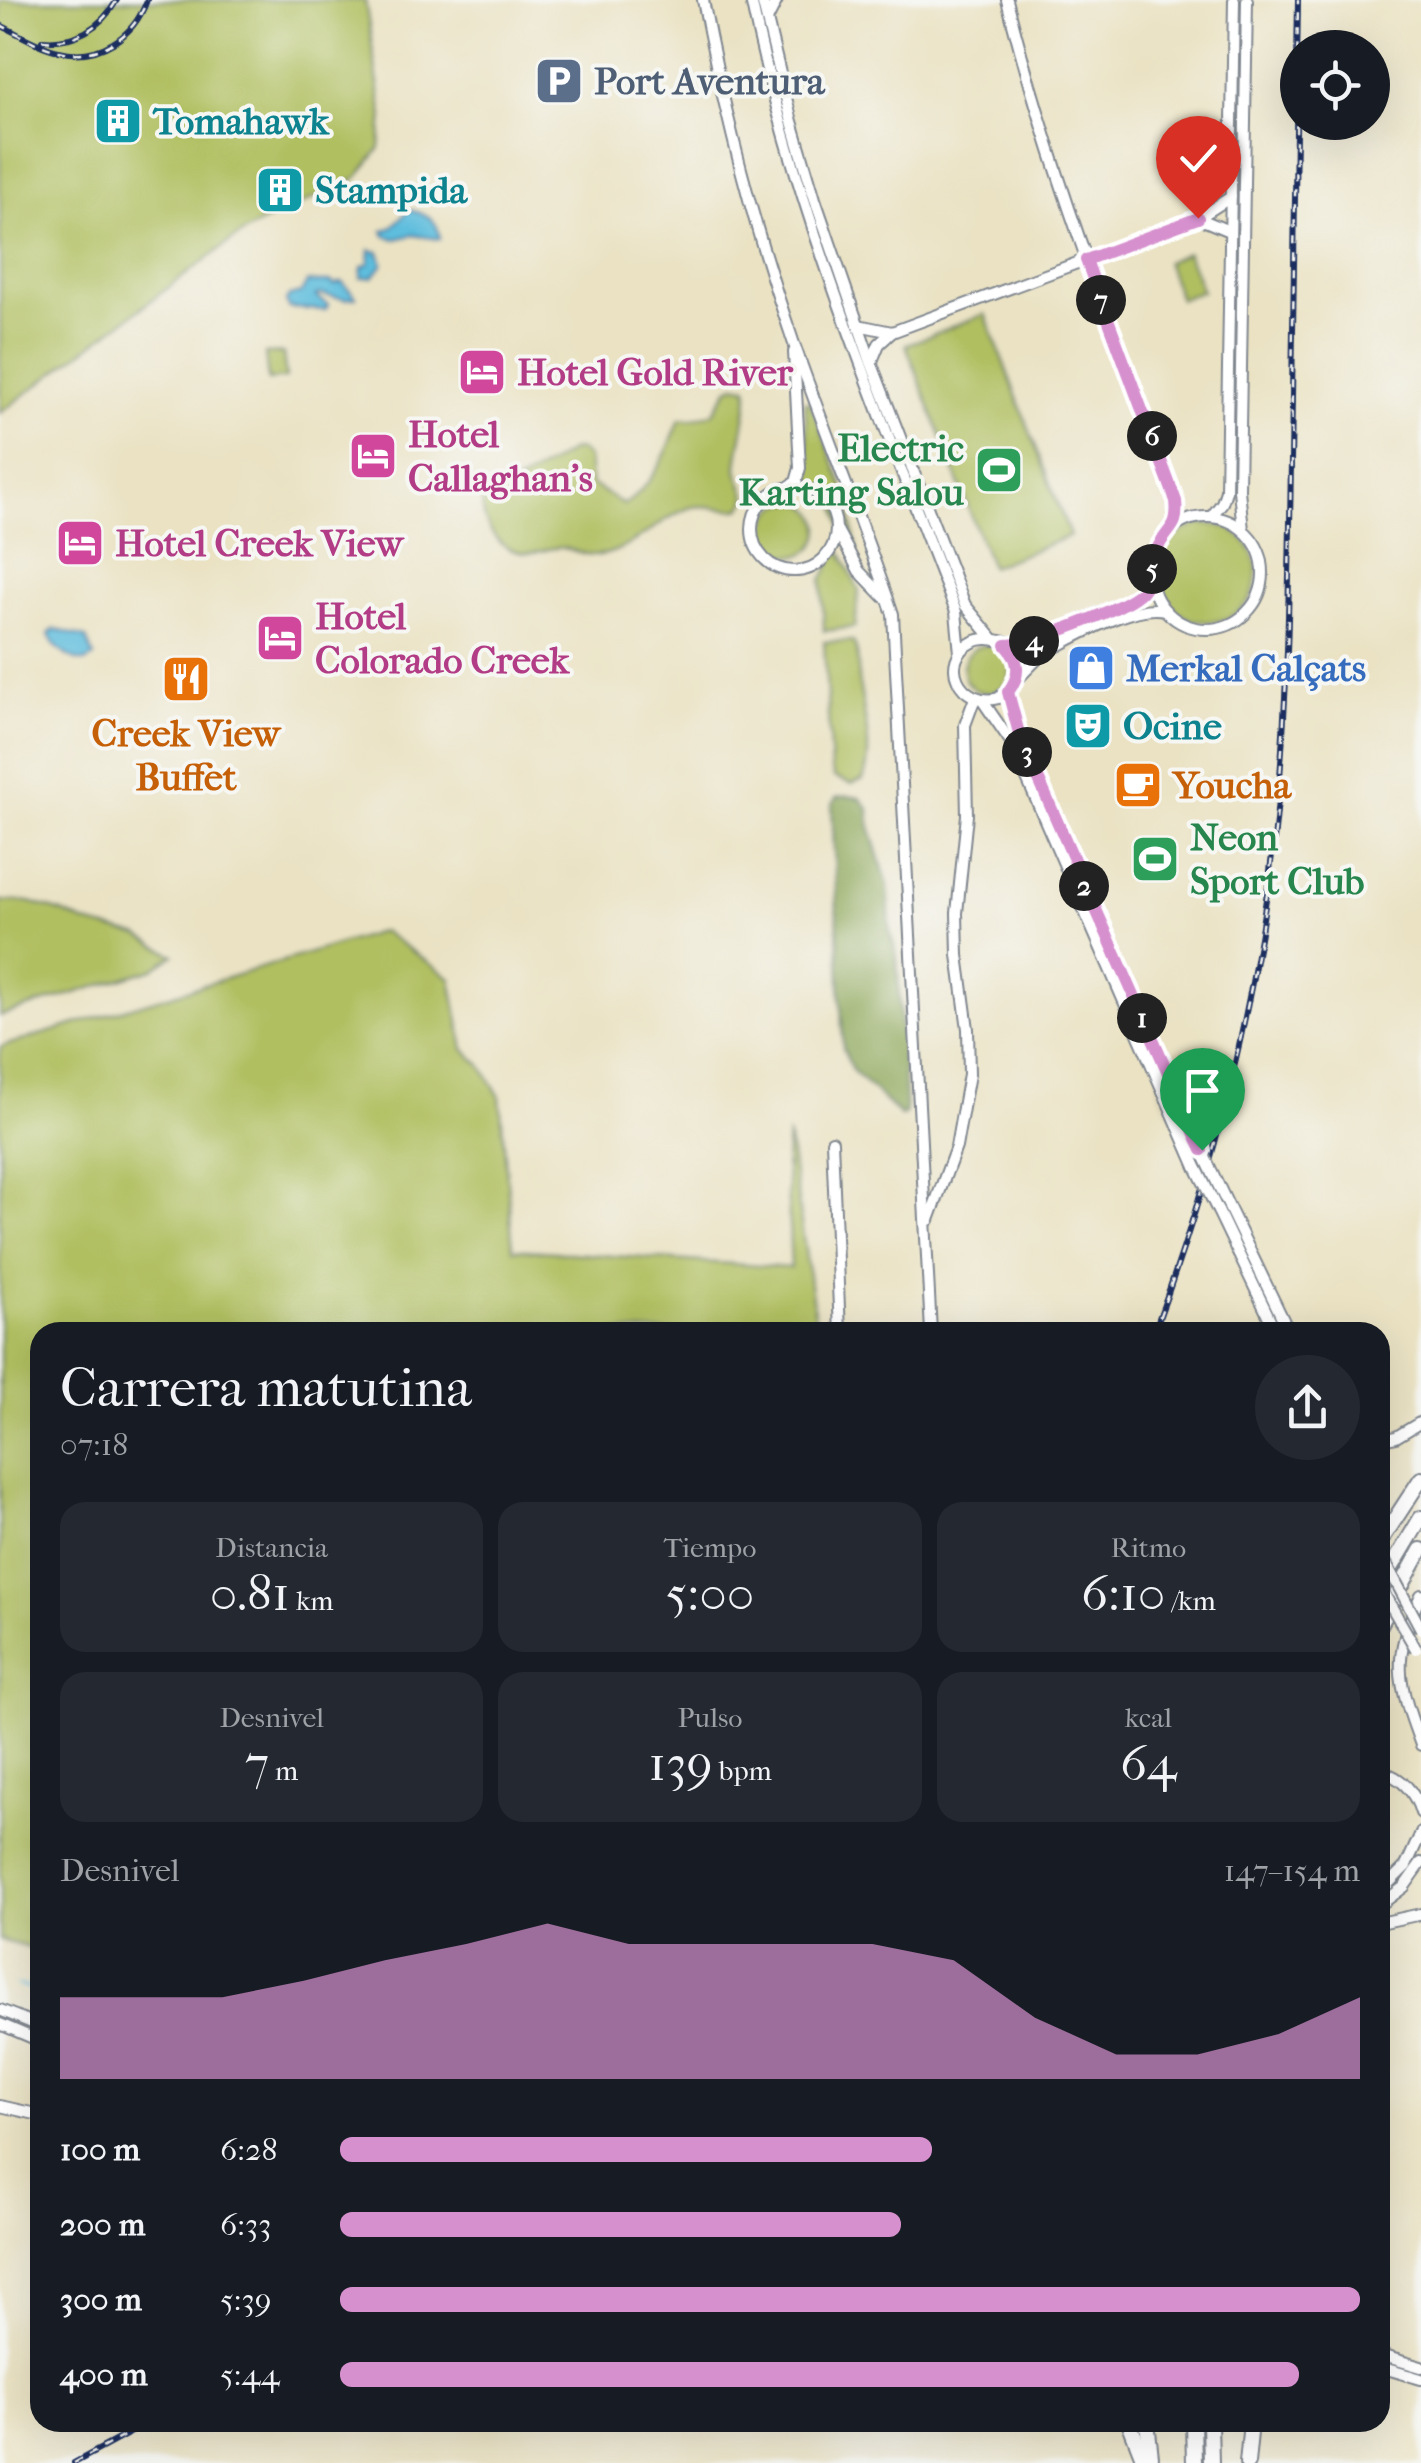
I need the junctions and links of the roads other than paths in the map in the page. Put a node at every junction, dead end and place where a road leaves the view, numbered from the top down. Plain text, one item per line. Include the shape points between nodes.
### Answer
1 (702, 0) edge
2 (751, 0) edge
3 (762, 0) edge
4 (777, 0) edge
5 (1008, 0) edge
6 (1234, 0) edge
7 (1247, 0) edge
8 (766, 20) junction
9 (1231, 197) junction
10 (1198, 218) junction
11 (1229, 231) junction
12 (1086, 260) junction
13 (858, 325) junction
14 (892, 332) junction
15 (793, 342) junction
16 (871, 362) junction
17 (786, 487) junction
18 (1176, 501) junction
19 (1212, 517) junction
20 (1198, 518) junction
21 (836, 520) junction
22 (1175, 527) junction
23 (1243, 530) junction
24 (1152, 577) junction
25 (888, 602) junction
26 (1165, 610) junction
27 (993, 639) junction
28 (1006, 645) junction
29 (960, 653) junction
30 (1016, 678) junction
31 (1008, 692) junction
32 (979, 699) junction
33 (832, 1141) dead end
34 (926, 1236) junction
35 (840, 1322) edge
36 (930, 1322) edge
37 (1271, 1322) edge
38 (1284, 1322) edge
39 (1421, 1422) edge
40 (1390, 1438) edge
41 (1421, 1479) edge
42 (1421, 1518) edge
43 (1390, 1527) edge
44 (1421, 1550) edge
45 (1390, 1570) edge
46 (1390, 1571) edge
47 (1421, 1595) edge
48 (1390, 1604) edge
49 (1390, 1607) edge
50 (1421, 1630) edge
51 (1418, 1653) edge
52 (1421, 1745) edge
53 (1390, 1774) edge
54 (1421, 1814) edge
55 (1421, 1833) edge
56 (1421, 1864) edge
57 (1390, 1882) edge
58 (1390, 1898) edge
59 (1421, 1914) edge
60 (1390, 1921) edge
61 (0, 2010) edge
62 (30, 2022) edge
63 (0, 2024) edge
64 (30, 2037) edge
65 (0, 2106) edge
66 (30, 2113) edge
67 (1390, 2357) edge
68 (1421, 2367) edge
69 (1390, 2370) edge
70 (1421, 2379) edge
71 (1134, 2432) edge
72 (1147, 2432) edge
73 (1193, 2432) edge
74 (1210, 2432) edge
75 (1250, 2432) edge
76 (1148, 2463) edge
77 (1194, 2463) edge
78 (1211, 2463) edge
79 (1248, 2463) edge

1 - 15 street via 740,172
2 - 29 street via 803,201 956,612
3 - 8 street
4 - 8 street
5 - 12 street
6 - 9 street
7 - 23 street
8 - 13 street
9 - 10 street
9 - 11 street
10 - 11 street
10 - 12 street
11 - 19 street via 1226,491
12 - 14 street
12 - 18 street
13 - 14 street
13 - 16 street
14 - 16 street
15 - 17 street via 800,468 796,482
15 - 25 street
16 - 27 street via 965,605
17 - 21 street via 812,490
17 - 21 street via 763,500 753,520 757,550 774,566 796,571 818,564 834,545
18 - 20 street
18 - 22 street
19 - 20 street
19 - 23 street
20 - 22 street
21 - 25 street via 860,571
22 - 24 street via 1155,553
23 - 26 street via 1263,569 1262,587 1247,612 1208,629
24 - 26 street
24 - 28 street via 1130,600 1034,641
25 - 34 street
26 - 30 street via 1145,608 1062,643
27 - 28 street
27 - 29 street via 977,640
28 - 30 street via 1016,660
29 - 32 street via 956,678
30 - 31 street
31 - 32 street
31 - 38 street, bridge via 1020,737
32 - 34 street via 964,725 968,815 957,913 969,1074 956,1147
32 - 37 street, bridge via 1010,742
33 - 35 street
34 - 36 street
39 - 40 street
41 - 43 highway
42 - 45 highway
44 - 49 highway
46 - 50 street, bridge
47 - 52 street via 1399,1663
48 - 51 street, bridge
53 - 54 street via 1408,1787
55 - 57 street
56 - 58 street
59 - 60 street
61 - 62 street
63 - 64 street
65 - 66 street
67 - 68 street
69 - 70 street
71 - 76 highway
72 - 76 highway
73 - 77 highway
74 - 78 highway
75 - 79 highway

